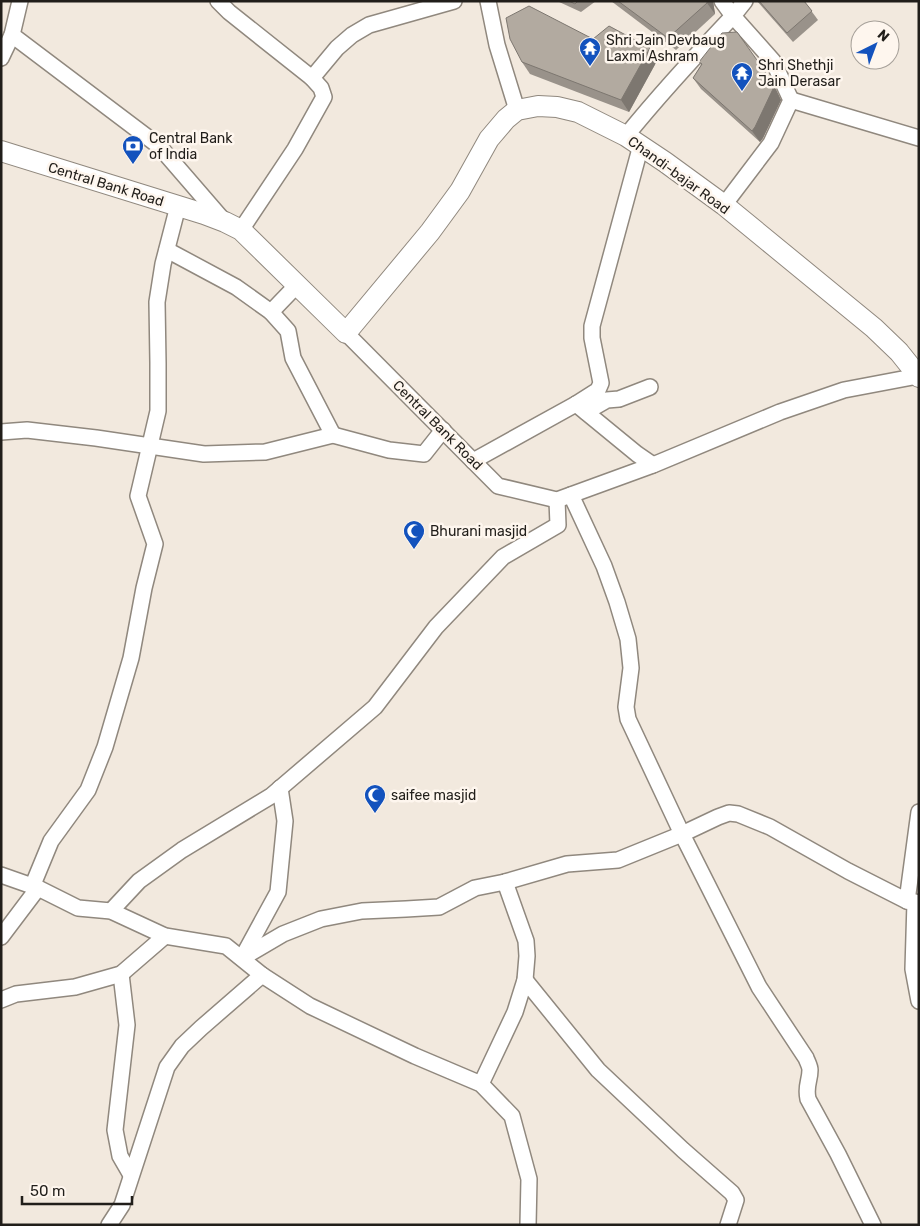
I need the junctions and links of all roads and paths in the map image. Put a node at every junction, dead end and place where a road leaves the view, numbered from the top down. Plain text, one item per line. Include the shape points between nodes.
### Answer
1 (20, 1) edge
2 (218, 1) edge
3 (454, 1) edge
4 (488, 1) edge
5 (722, 1) edge
6 (745, 1) edge
7 (733, 16) junction
8 (7, 37) edge
9 (1, 58) edge
10 (312, 78) junction
11 (791, 100) junction
12 (517, 110) junction
13 (919, 138) edge
14 (633, 140) junction
15 (1, 152) edge
16 (724, 205) junction
17 (178, 206) junction
18 (233, 226) junction
19 (167, 250) junction
20 (297, 285) junction
21 (271, 312) junction
22 (346, 333) junction
23 (919, 376) edge
24 (650, 387) dead end
25 (581, 408) junction
26 (443, 430) junction
27 (1, 432) edge
28 (333, 435) junction
29 (150, 446) junction
30 (474, 461) junction
31 (653, 465) junction
32 (564, 497) junction
33 (280, 788) junction
34 (919, 812) edge
35 (682, 834) junction
36 (1, 875) edge
37 (505, 882) junction
38 (35, 887) junction
39 (914, 902) edge
40 (111, 912) junction
41 (165, 936) junction
42 (1, 937) edge
43 (242, 958) junction
44 (121, 974) junction
45 (262, 975) junction
46 (525, 980) junction
47 (1, 1000) edge
48 (919, 1001) edge
49 (481, 1084) junction
50 (132, 1175) junction
51 (109, 1225) edge
52 (528, 1225) edge
53 (728, 1225) edge
54 (872, 1225) edge

1 - 8 street
2 - 10 street
3 - 10 street via 369,25 337,48
4 - 12 street via 497,45
5 - 7 street
6 - 7 street
7 - 11 street via 773,61
7 - 14 street via 657,98
8 - 9 street
8 - 18 street via 159,146
10 - 18 street via 324,97 295,149
11 - 13 street
11 - 16 street via 770,143
12 - 14 main road, Chandi-bajar Road via 538,106 578,112
12 - 22 main road via 489,140 460,192 430,232
14 - 16 main road, Chandi-bajar Road
14 - 25 street via 592,326 601,383
15 - 17 main road, Central Bank Road
16 - 23 main road, Chandi-bajar Road via 874,328
17 - 18 main road, Central Bank Road
17 - 19 street
18 - 20 main road, Central Bank Road
19 - 21 street via 236,287
19 - 29 street via 157,302 158,411
20 - 21 street
20 - 22 main road, Central Bank Road
21 - 28 street via 288,331 293,358
22 - 26 street, Central Bank Road
23 - 31 street via 844,390 780,412
24 - 25 street
25 - 30 street
25 - 31 street
26 - 28 street via 424,454 389,450
26 - 30 street, Central Bank Road
27 - 29 street via 27,430
28 - 29 street via 265,452 204,454
29 - 38 street via 138,496 155,544 131,658 105,747 88,790 51,841
30 - 32 street, Central Bank Road via 498,486
31 - 32 street
32 - 33 street via 558,525 503,557 436,628 374,707
32 - 35 street via 604,566 617,602 628,640 631,668 626,707 628,720
33 - 40 street via 139,881
33 - 43 street via 285,821 278,892
34 - 39 street
35 - 37 street via 618,860 567,864
35 - 39 street via 729,813 738,814 770,827 848,871
35 - 54 street via 759,987 806,1058 810,1069 808,1099
36 - 38 street
37 - 43 street via 475,888 439,906 362,911 321,919 283,934
37 - 46 street via 526,941
38 - 40 street via 78,908
38 - 42 street
39 - 48 street via 913,969
40 - 41 street
41 - 43 street via 226,946
41 - 44 street
43 - 45 street
44 - 47 street via 75,987 16,994
44 - 50 street via 128,1025 114,1130 120,1156
45 - 49 street via 310,1006
45 - 50 street via 195,1034 166,1067
46 - 49 street via 515,1012
46 - 53 street via 598,1070 732,1193 736,1200
49 - 52 street via 512,1116 530,1179
50 - 51 street via 122,1205

